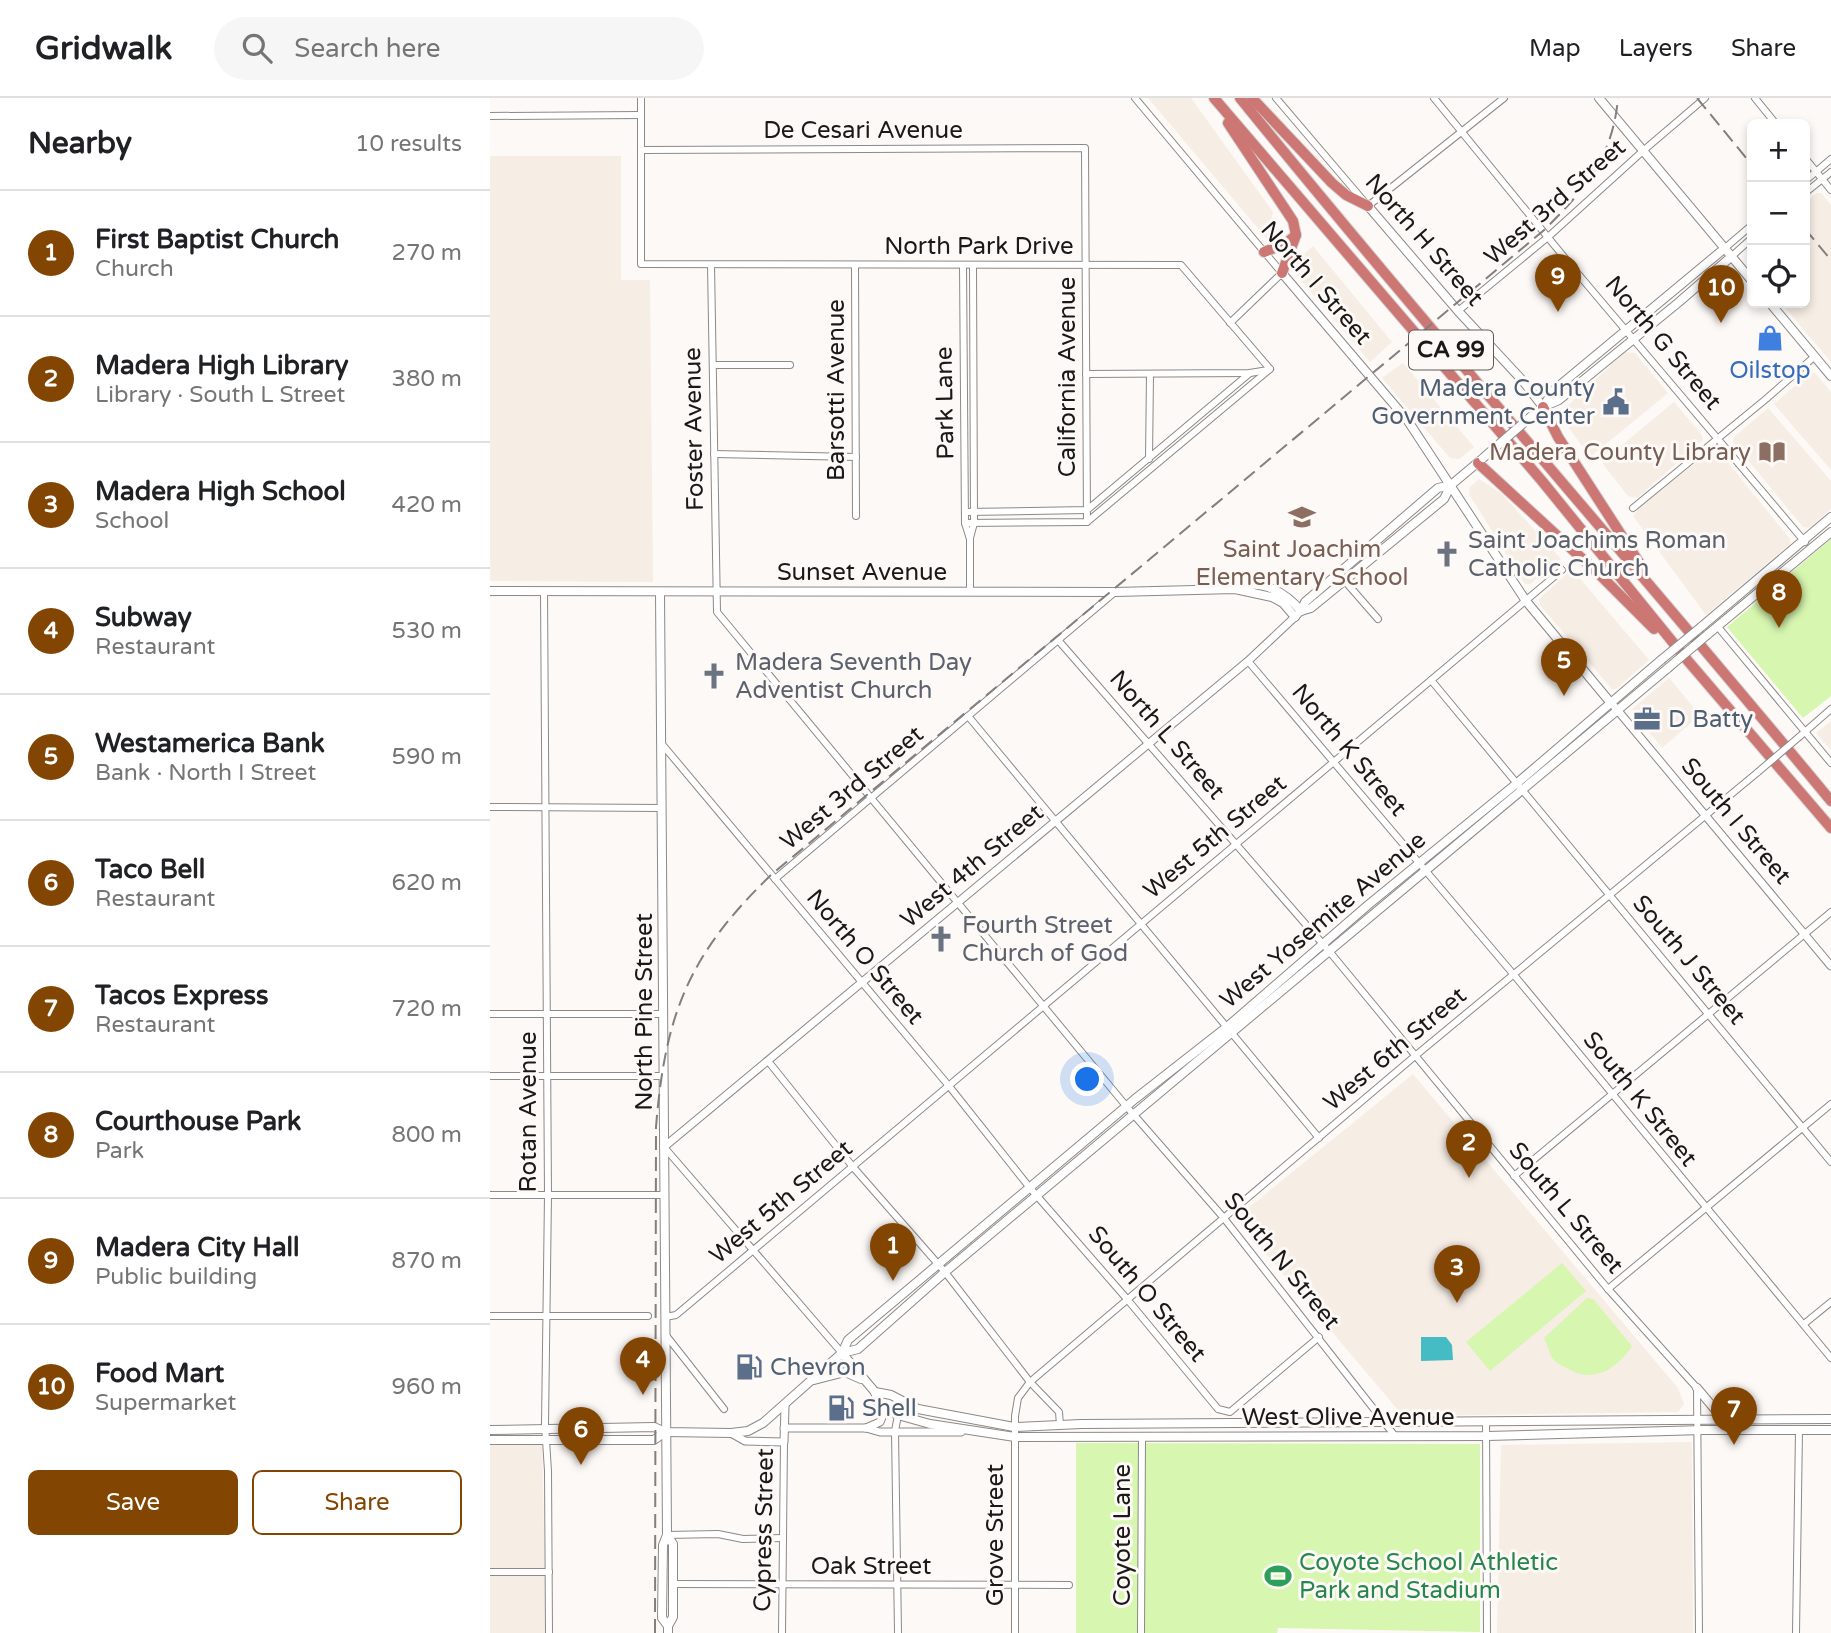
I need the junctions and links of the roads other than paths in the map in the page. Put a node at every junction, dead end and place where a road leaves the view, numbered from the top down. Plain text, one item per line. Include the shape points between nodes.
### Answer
1 (641, 98) edge
2 (1135, 98) edge
3 (1212, 98) edge
4 (1240, 98) edge
5 (1252, 98) edge
6 (1434, 98) edge
7 (1504, 98) edge
8 (1599, 98) edge
9 (1705, 98) edge
10 (1755, 98) edge
11 (1278, 99) edge
12 (641, 115) junction
13 (490, 116) edge
14 (1772, 119) edge
15 (1462, 133) junction
16 (1085, 148) joint
17 (641, 150) junction
18 (1644, 150) junction
19 (1831, 159) edge
20 (1810, 164) edge
21 (1816, 172) junction
22 (1831, 172) edge
23 (1810, 177) edge
24 (1822, 179) junction
25 (1810, 189) edge
26 (1831, 190) edge
27 (1368, 205) junction
28 (1747, 229) edge
29 (1296, 235) junction
30 (1548, 237) junction
31 (1747, 242) edge
32 (1725, 248) junction
33 (1264, 252) junction
34 (1732, 256) junction
35 (711, 265) junction
36 (855, 265) junction
37 (963, 265) junction
38 (973, 265) junction
39 (1086, 265) junction
40 (1282, 273) junction
41 (1747, 275) edge
42 (1774, 308) edge
43 (1458, 311) junction
44 (1230, 323) junction
45 (1628, 330) junction
46 (1634, 338) junction
47 (1814, 357) junction
48 (713, 365) junction
49 (790, 365) dead end
50 (1270, 369) junction
51 (1250, 373) junction
52 (1086, 374) junction
53 (1150, 374) junction
54 (1831, 376) edge
55 (1538, 411) junction
56 (1718, 437) junction
57 (714, 454) junction
58 (856, 457) junction
59 (1149, 458) junction
60 (1480, 461) junction
61 (1451, 485) junction
62 (1633, 508) dead end
63 (1087, 510) junction
64 (965, 512) junction
65 (974, 512) junction
66 (856, 516) dead end
67 (1831, 517) edge
68 (1087, 522) junction
69 (965, 523) junction
70 (974, 523) junction
71 (1831, 532) edge
72 (970, 540) junction
73 (1804, 541) junction
74 (1810, 549) junction
75 (1562, 570) dead end
76 (1344, 580) junction
77 (490, 591) edge
78 (544, 591) junction
79 (970, 591) junction
80 (660, 592) junction
81 (716, 592) junction
82 (1115, 592) junction
83 (1526, 601) junction
84 (1665, 601) junction
85 (1298, 614) junction
86 (1711, 618) junction
87 (1378, 619) dead end
88 (1718, 627) junction
89 (1058, 640) junction
90 (1248, 660) junction
91 (1688, 661) junction
92 (1431, 680) junction
93 (1610, 702) junction
94 (1831, 709) edge
95 (1618, 711) junction
96 (968, 716) junction
97 (1802, 735) junction
98 (661, 743) junction
99 (1148, 744) junction
100 (1334, 762) junction
101 (1831, 763) edge
102 (1519, 787) junction
103 (871, 797) junction
104 (1831, 801) edge
105 (490, 807) edge
106 (545, 807) junction
107 (662, 808) junction
108 (1707, 816) junction
109 (1056, 821) junction
110 (1831, 828) edge
111 (1236, 844) junction
112 (1423, 867) junction
113 (775, 879) junction
114 (1610, 896) junction
115 (958, 902) junction
116 (1831, 912) edge
117 (1142, 924) junction
118 (1804, 934) junction
119 (1323, 944) junction
120 (1329, 951) junction
121 (1831, 966) edge
122 (1514, 975) junction
123 (862, 983) junction
124 (1045, 1006) junction
125 (490, 1014) edge
126 (547, 1014) junction
127 (663, 1014) junction
128 (1708, 1014) junction
129 (1230, 1030) junction
130 (1415, 1056) junction
131 (768, 1061) junction
132 (490, 1076) edge
133 (547, 1076) junction
134 (663, 1076) junction
135 (949, 1086) junction
136 (1612, 1096) junction
137 (1831, 1104) edge
138 (1126, 1107) junction
139 (1135, 1114) junction
140 (1803, 1128) junction
141 (1319, 1138) junction
142 (664, 1147) junction
143 (1831, 1162) edge
144 (852, 1167) junction
145 (1514, 1176) junction
146 (1030, 1188) junction
147 (490, 1195) edge
148 (548, 1195) junction
149 (664, 1195) junction
150 (1038, 1196) junction
151 (1706, 1208) junction
152 (1223, 1217) junction
153 (753, 1251) junction
154 (938, 1265) junction
155 (945, 1272) junction
156 (1608, 1289) junction
157 (1127, 1298) junction
158 (1831, 1302) edge
159 (546, 1315) junction
160 (490, 1316) edge
161 (648, 1316) dead end
162 (665, 1317) junction
163 (1804, 1324) junction
164 (665, 1334) junction
165 (1319, 1337) junction
166 (842, 1353) junction
167 (1831, 1358) edge
168 (811, 1381) junction
169 (1030, 1381) junction
170 (867, 1383) junction
171 (1697, 1388) junction
172 (875, 1392) junction
173 (785, 1406) junction
174 (886, 1408) junction
175 (724, 1409) dead end
176 (942, 1414) junction
177 (898, 1415) junction
178 (1698, 1419) junction
179 (1723, 1419) junction
180 (1831, 1419) edge
181 (1486, 1421) junction
182 (1385, 1422) junction
183 (1060, 1425) junction
184 (1014, 1427) junction
185 (784, 1428) junction
186 (866, 1428) junction
187 (490, 1430) edge
188 (546, 1430) junction
189 (1699, 1430) junction
190 (1799, 1430) junction
191 (1831, 1430) edge
192 (895, 1431) junction
193 (665, 1432) junction
194 (975, 1432) junction
195 (731, 1433) junction
196 (1395, 1436) junction
197 (1486, 1436) junction
198 (1015, 1437) junction
199 (1142, 1437) junction
200 (490, 1440) edge
201 (547, 1441) junction
202 (784, 1442) junction
203 (666, 1537) junction
204 (783, 1538) junction
205 (490, 1572) edge
206 (549, 1572) junction
207 (673, 1584) junction
208 (782, 1585) junction
209 (897, 1585) junction
210 (1015, 1585) junction
211 (1069, 1585) dead end
212 (669, 1627) edge
213 (549, 1633) edge
214 (782, 1633) edge
215 (898, 1633) edge
216 (1015, 1633) edge
217 (1142, 1633) edge
218 (1487, 1633) edge
219 (1699, 1633) edge
220 (1796, 1633) edge

1 - 12 street
2 - 33 street, North I Street
3 - 29 highway via 1289,213
3 - 91 highway, CA 99 via 1542,481
4 - 84 highway, CA 99
5 - 27 highway via 1332,183
6 - 15 street, North G Street
7 - 15 street
8 - 18 main road
9 - 18 street, West 3rd Street
10 - 14 street
11 - 27 street, North H Street
12 - 13 street
12 - 17 street
15 - 27 street
15 - 30 street, North G Street
16 - 17 street, De Cesari Avenue
16 - 39 street, California Avenue
17 - 35 street, North Park Drive via 641,264
18 - 30 street, West 3rd Street
18 - 32 main road
19 - 21 street
20 - 21 street
21 - 23 street
21 - 24 street
22 - 24 street
24 - 25 street
24 - 26 street
27 - 43 main road, North H Street
28 - 32 street
29 - 33 highway
29 - 40 highway
30 - 43 street, West 3rd Street
30 - 45 street, North G Street
31 - 34 street
32 - 34 main road
32 - 45 main road, West 4th Street
33 - 40 street, North I Street
34 - 41 main road
34 - 46 main road, West 4th Street
35 - 36 street, North Park Drive
35 - 48 street, Foster Avenue
36 - 37 street, North Park Drive
36 - 58 street, Barsotti Avenue
37 - 38 street, North Park Drive
37 - 64 street, Park Lane
38 - 39 street, North Park Drive
38 - 65 street, Park Lane
39 - 44 street, North Park Drive via 1181,265
39 - 52 street, California Avenue
40 - 44 street
40 - 61 main road, North I Street via 1408,421
42 - 47 main road
43 - 55 main road, North H Street via 1523,381
44 - 50 street, North Park Drive
45 - 46 street, North G Street
45 - 55 main road, West 4th Street via 1554,390
46 - 55 main road, West 4th Street via 1559,400
46 - 56 street, North G Street
47 - 54 main road
47 - 56 street
48 - 49 street
48 - 57 street, Foster Avenue
50 - 51 street
50 - 68 street
51 - 53 street
51 - 59 street
52 - 53 street
52 - 63 street, California Avenue
53 - 59 street
55 - 60 main road, West 4th Street, bridge
55 - 84 highway
56 - 62 street
56 - 73 street, North G Street
57 - 58 street
57 - 81 street, Foster Avenue
58 - 66 street, Barsotti Avenue
59 - 63 street
60 - 61 main road, West 4th Street
60 - 91 highway
61 - 76 main road, West 4th Street via 1444,499
61 - 83 main road, North I Street
61 - 85 main road, West 4th Street via 1438,488 1305,602
63 - 65 street
63 - 68 street, California Avenue
64 - 65 street
64 - 69 street, Park Lane
65 - 70 street, Park Lane
67 - 73 main road, West Yosemite Avenue
68 - 70 street
69 - 70 street
69 - 72 street, Park Lane
70 - 72 street, Park Lane
71 - 74 main road, West Yosemite Avenue
72 - 79 street, Park Lane
73 - 74 street, North G Street
73 - 86 main road, West Yosemite Avenue
74 - 88 main road, West Yosemite Avenue
75 - 83 street, West 5th Street
76 - 85 main road, West 4th Street
76 - 87 street
77 - 78 main road, Sunset Avenue
78 - 80 main road, Sunset Avenue
78 - 106 street, Rotan Avenue
79 - 81 main road, Sunset Avenue
79 - 82 main road, Sunset Avenue
80 - 81 main road, Sunset Avenue
80 - 98 main road, North Pine Street
81 - 103 street, Foster Avenue via 717,612
82 - 85 main road, Sunset Avenue via 1264,586 1284,595
82 - 89 street, West 3rd Street
83 - 92 street, West 5th Street
83 - 93 main road, North I Street
84 - 104 highway, CA 99
85 - 90 street, West 4th Street
86 - 88 main road
86 - 93 main road, West Yosemite Avenue, bridge
88 - 95 main road, West Yosemite Avenue, bridge
88 - 97 street
89 - 96 street, West 3rd Street
89 - 99 street, North L Street
90 - 99 street, West 4th Street
90 - 100 street, North K Street
91 - 110 highway, CA 99
92 - 100 street, West 5th Street
92 - 102 street, South J Street
93 - 95 street, South I Street
93 - 102 main road, West Yosemite Avenue
94 - 97 street, West 6th Street
95 - 102 main road, West Yosemite Avenue
95 - 108 street, South I Street
96 - 103 street, West 3rd Street
96 - 109 street
97 - 101 street
97 - 108 street, West 6th Street, bridge
98 - 107 main road, North Pine Street
98 - 113 street, North O Street
99 - 109 street, West 4th Street
99 - 111 street, North L Street
100 - 111 street, West 5th Street
100 - 112 street, North K Street
102 - 112 main road, West Yosemite Avenue
102 - 114 street, South J Street
103 - 113 street, West 3rd Street
103 - 115 street, Foster Avenue
105 - 106 street
106 - 107 street
106 - 126 street, Rotan Avenue
107 - 127 main road, North Pine Street
108 - 114 street, West 6th Street
108 - 118 street, South I Street
109 - 115 street, West 4th Street
109 - 117 street
111 - 117 street, West 5th Street
111 - 119 street, North L Street
112 - 119 main road, West Yosemite Avenue
112 - 120 main road, West Yosemite Avenue
112 - 122 street, South K Street
113 - 123 street, North O Street
114 - 122 street, West 6th Street
114 - 128 street, South J Street
115 - 123 street, West 4th Street
115 - 124 street, South N Street
116 - 118 street
117 - 124 street, West 5th Street
117 - 129 street
118 - 121 street, South I Street
118 - 128 street
119 - 120 street, North L Street
119 - 129 main road, West Yosemite Avenue
120 - 129 main road, West Yosemite Avenue
120 - 130 street, South L Street
122 - 130 street, West 6th Street
122 - 136 street, South K Street
123 - 131 street, West 4th Street
123 - 135 street, North O Street
124 - 135 street, West 5th Street
124 - 138 street, South N Street
125 - 126 street
126 - 127 street
126 - 133 street, Rotan Avenue
127 - 134 main road, North Pine Street
128 - 136 street
128 - 140 street, South J Street
129 - 138 main road, West Yosemite Avenue
129 - 139 main road, West Yosemite Avenue
129 - 141 street
130 - 141 street, West 6th Street
130 - 145 street, South L Street
131 - 142 street, West 4th Street
131 - 144 street
132 - 133 street
133 - 134 street
133 - 148 street, Rotan Avenue
134 - 142 main road, North Pine Street
135 - 144 street, West 5th Street
135 - 146 street, North O Street
136 - 145 street
136 - 151 street, South K Street
137 - 140 street
138 - 139 street, South N Street
138 - 146 main road, West Yosemite Avenue
139 - 150 main road, West Yosemite Avenue
139 - 152 street, South N Street
140 - 143 street, South J Street
140 - 151 street
141 - 152 street, West 6th Street
142 - 149 main road, North Pine Street
142 - 153 street
144 - 153 street, West 5th Street
144 - 154 street
145 - 156 street, South L Street
146 - 150 street, North O Street
146 - 154 main road, West Yosemite Avenue
147 - 148 street
148 - 149 street
148 - 159 street, Rotan Avenue
149 - 162 main road, North Pine Street
150 - 155 main road, West Yosemite Avenue
150 - 157 street, South O Street
151 - 156 street
151 - 163 street, South K Street
152 - 157 street, West 6th Street
152 - 165 street, South N Street
153 - 162 street, West 5th Street via 676,1315
153 - 166 street
154 - 155 street
154 - 166 main road, West Yosemite Avenue via 848,1340
155 - 166 main road, West Yosemite Avenue via 858,1349
155 - 169 street
156 - 171 street, South L Street
157 - 165 street, South O Street via 1218,1409 1230,1412
157 - 169 street, West 6th Street
158 - 163 street
159 - 160 street
159 - 161 street
159 - 188 street, Rotan Avenue
162 - 164 main road, North Pine Street
163 - 167 street, South K Street
164 - 175 street
164 - 193 main road, North Pine Street
165 - 182 street, South N Street
166 - 168 main road, West Yosemite Avenue
166 - 170 main road
168 - 170 main road via 845,1372
168 - 173 main road, West Yosemite Avenue
169 - 183 street via 1059,1412
169 - 184 street, West 6th Street via 1017,1398
170 - 172 main road
171 - 178 street
171 - 179 main road
172 - 174 main road via 879,1404
172 - 176 main road, West Olive Avenue
173 - 185 street, Cypress Street
173 - 195 main road, West Yosemite Avenue via 748,1431
174 - 177 main road
174 - 186 street via 880,1422
176 - 177 main road
176 - 184 main road, West Olive Avenue
177 - 192 street
177 - 194 main road
178 - 179 main road, West Olive Avenue
178 - 181 main road, West Olive Avenue
178 - 189 street
179 - 180 main road, West Olive Avenue
181 - 182 main road, West Olive Avenue
181 - 197 street
182 - 183 main road, West Olive Avenue
182 - 196 street, South N Street
183 - 184 main road, West Olive Avenue
184 - 198 street, West 6th Street
185 - 186 street, West Olive Avenue
185 - 202 street, Cypress Street
186 - 192 street, West Olive Avenue
187 - 188 main road
188 - 193 main road via 654,1427
188 - 201 street, Rotan Avenue
189 - 190 main road, West Olive Avenue
189 - 197 main road, West Olive Avenue
189 - 219 street
190 - 191 main road, West Olive Avenue
190 - 220 street
192 - 194 street, West Olive Avenue
192 - 209 street
193 - 195 main road
193 - 201 main road via 654,1440
193 - 203 main road, North Pine Street
194 - 198 main road, West Olive Avenue
195 - 202 street via 745,1441
196 - 197 main road, West Olive Avenue
196 - 199 main road, West Olive Avenue
197 - 218 street
198 - 199 main road, West Olive Avenue
198 - 210 street, Grove Street
199 - 217 street, Coyote Lane
200 - 201 main road
201 - 206 street, Rotan Avenue
202 - 204 street, Cypress Street
203 - 204 street
203 - 207 main road via 673,1544
203 - 212 main road via 663,1618
204 - 208 street, Cypress Street
205 - 206 street
206 - 213 street, Rotan Avenue
207 - 208 street, Oak Street
207 - 212 main road
208 - 209 street, Oak Street
208 - 214 street, Cypress Street
209 - 210 street, Oak Street
209 - 215 street
210 - 211 street, Oak Street
210 - 216 street, Grove Street

